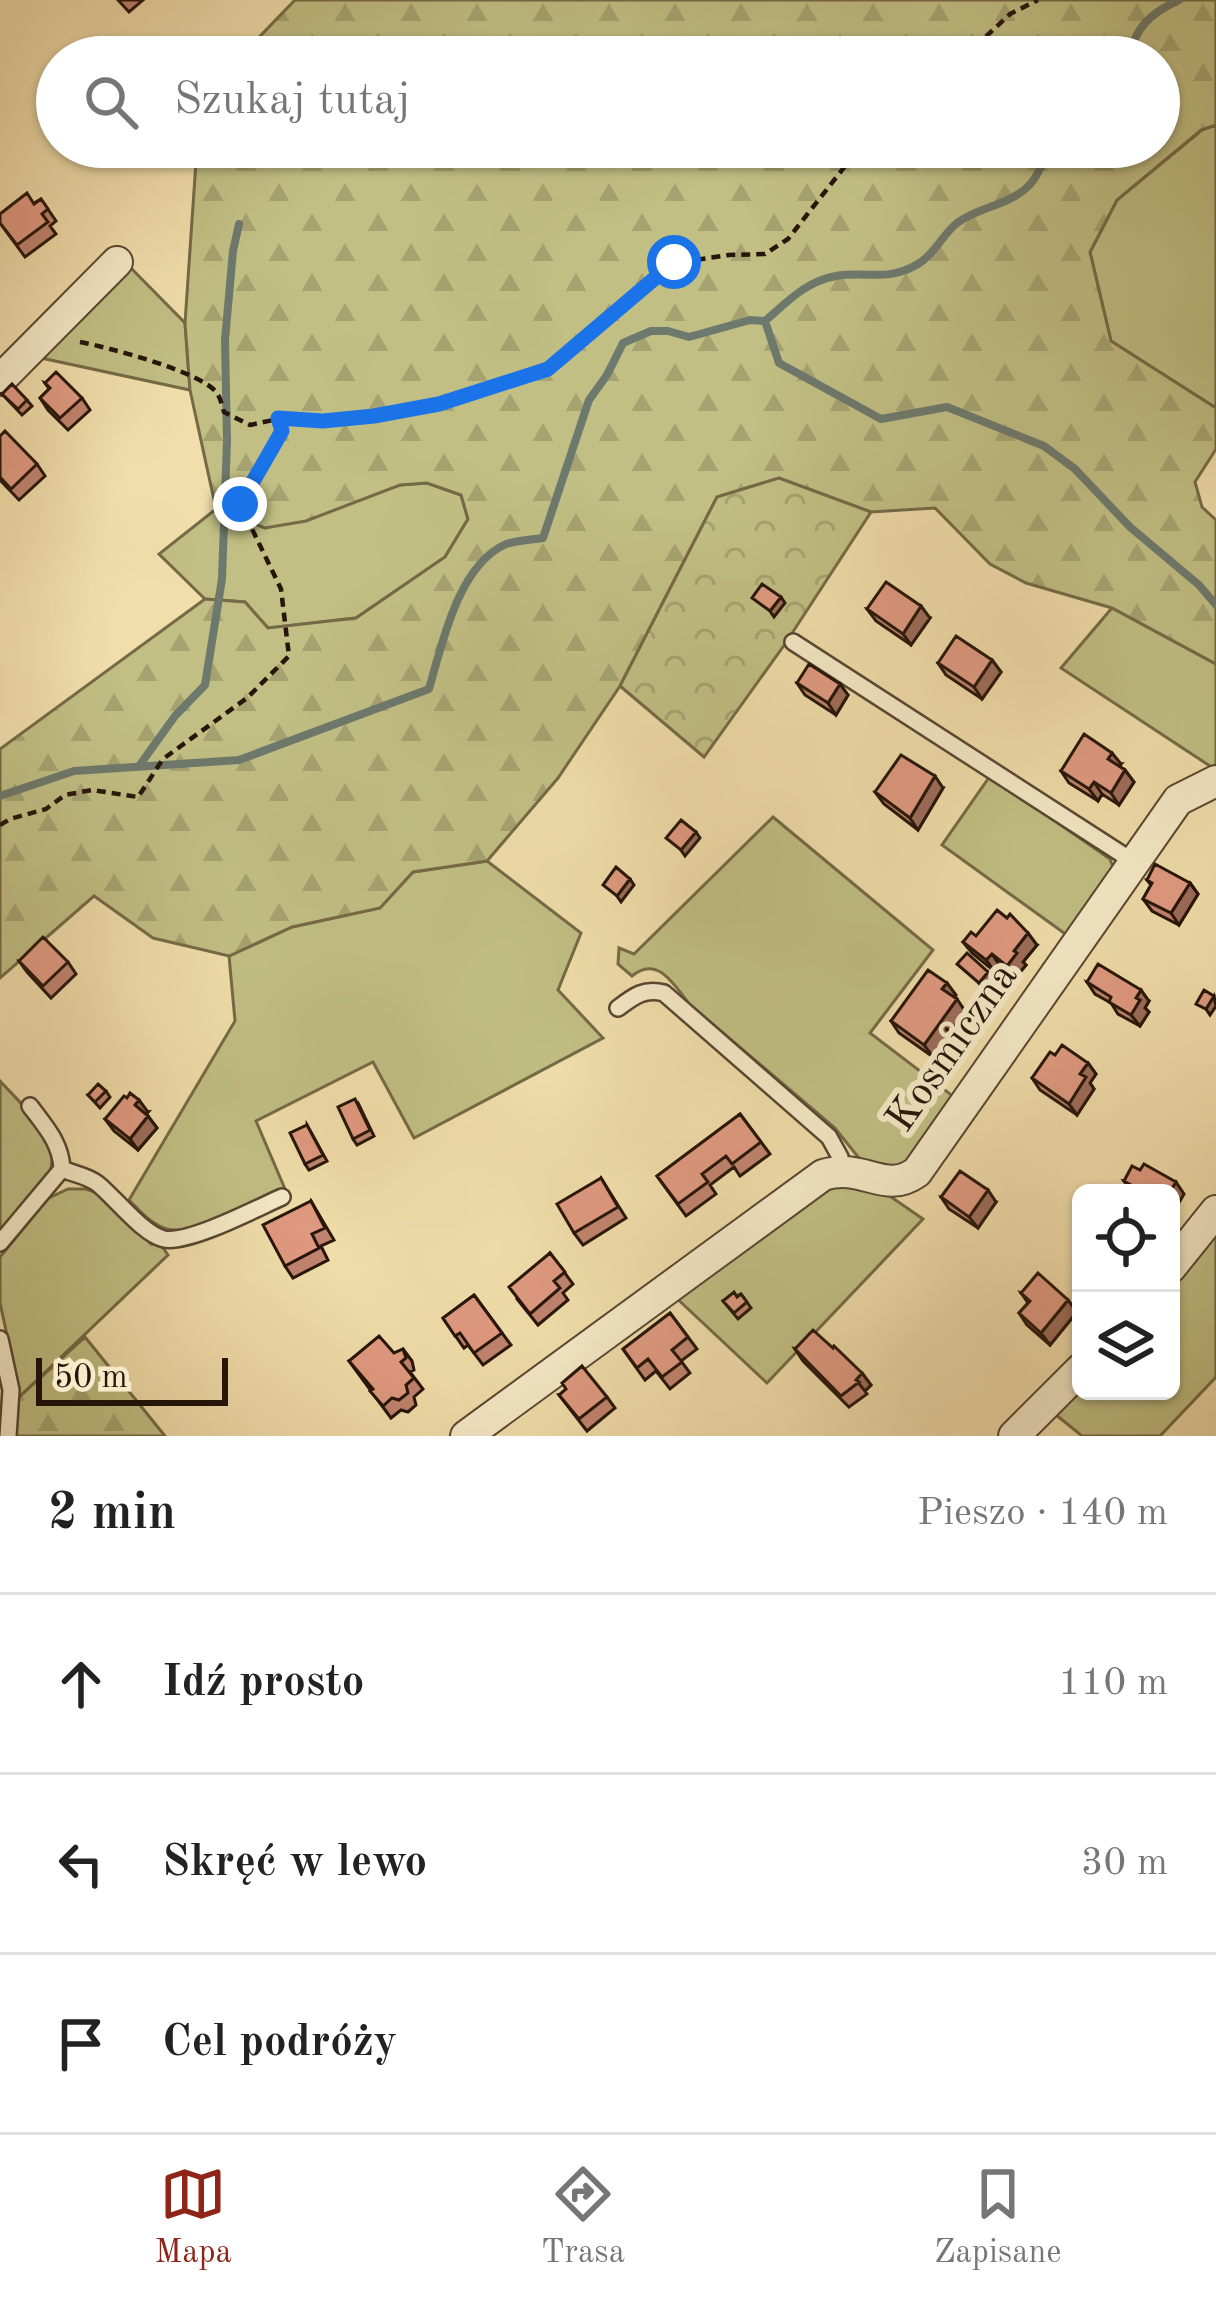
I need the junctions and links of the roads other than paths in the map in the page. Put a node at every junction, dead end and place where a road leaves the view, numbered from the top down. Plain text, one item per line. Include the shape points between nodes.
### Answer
1 (117, 262) dead end
2 (0, 380) edge
3 (793, 642) dead end
4 (1216, 781) edge
5 (1134, 862) junction
6 (618, 1008) dead end
7 (30, 1106) dead end
8 (62, 1169) junction
9 (839, 1170) junction
10 (282, 1197) dead end
11 (1216, 1211) edge
12 (0, 1243) edge
13 (1180, 1257) edge
14 (0, 1339) edge
15 (1072, 1378) edge
16 (8, 1436) edge
17 (466, 1436) edge
18 (1014, 1436) edge

1 - 2 street
3 - 5 lane
4 - 5 street, Kosmiczna via 1178,800
5 - 9 street, Kosmiczna via 917,1172 891,1182
6 - 9 lane via 637,994 664,993 829,1137
7 - 8 lane via 56,1142
8 - 10 lane via 92,1180 162,1239
8 - 12 lane
9 - 17 street
11 - 13 street
14 - 16 lane
15 - 18 street

